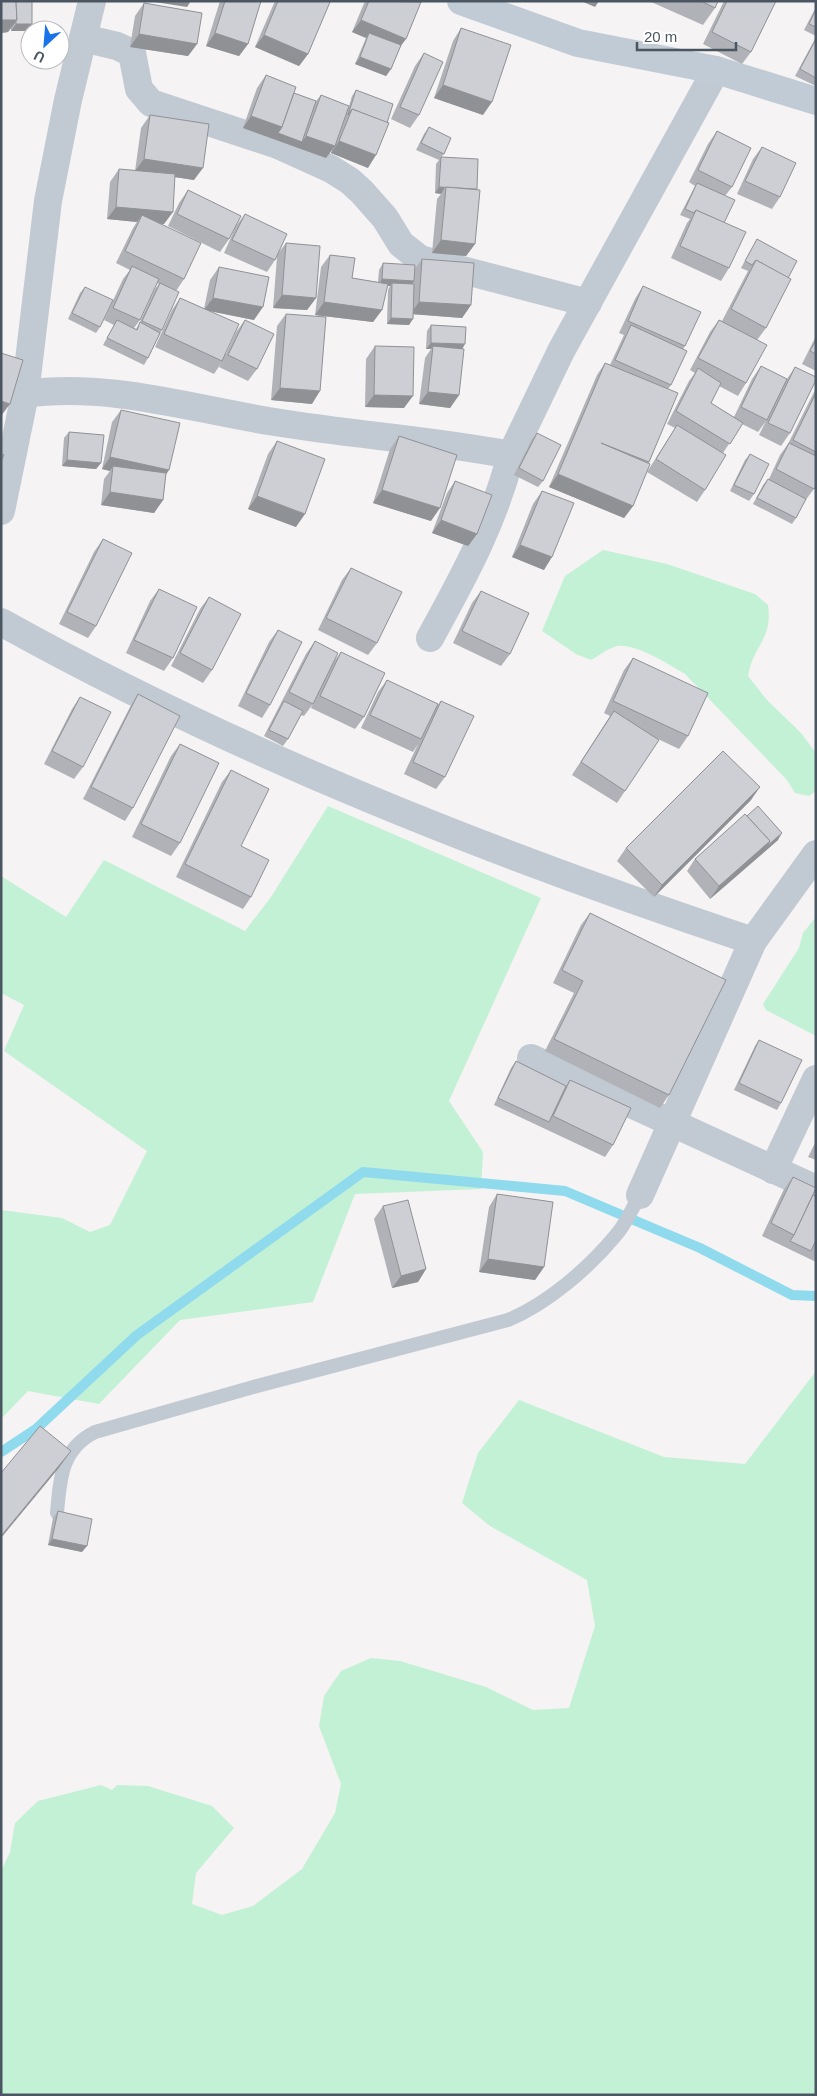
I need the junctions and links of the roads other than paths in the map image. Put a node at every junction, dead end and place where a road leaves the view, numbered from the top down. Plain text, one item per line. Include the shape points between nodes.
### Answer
1 (92, 1) edge
2 (461, 1) edge
3 (83, 38) junction
4 (716, 70) junction
5 (816, 101) edge
6 (588, 303) junction
7 (24, 394) junction
8 (511, 455) junction
9 (1, 511) edge
10 (1, 622) edge
11 (430, 638) dead end
12 (816, 854) edge
13 (753, 941) junction
14 (531, 1058) dead end
15 (816, 1079) edge
16 (671, 1124) junction
17 (773, 1170) junction
18 (816, 1189) edge
19 (640, 1195) joint
20 (57, 1513) edge

1 - 3 street
2 - 4 street via 578,43
3 - 6 street via 132,53 139,89 151,103 278,145 350,181 386,218 401,244 420,259
3 - 7 street via 48,201
4 - 5 street
4 - 6 street
6 - 8 street via 536,399
7 - 8 street via 80,391 118,394 273,422 458,445
7 - 9 street
8 - 11 street via 485,535
10 - 13 street via 114,682 359,794 501,853
12 - 13 street
13 - 16 street
14 - 16 street
15 - 17 street
16 - 17 street
16 - 19 street
17 - 18 street
19 - 20 lane via 617,1234 559,1289 531,1310 508,1320 257,1386 88,1436 74,1446 68,1458 59,1489

